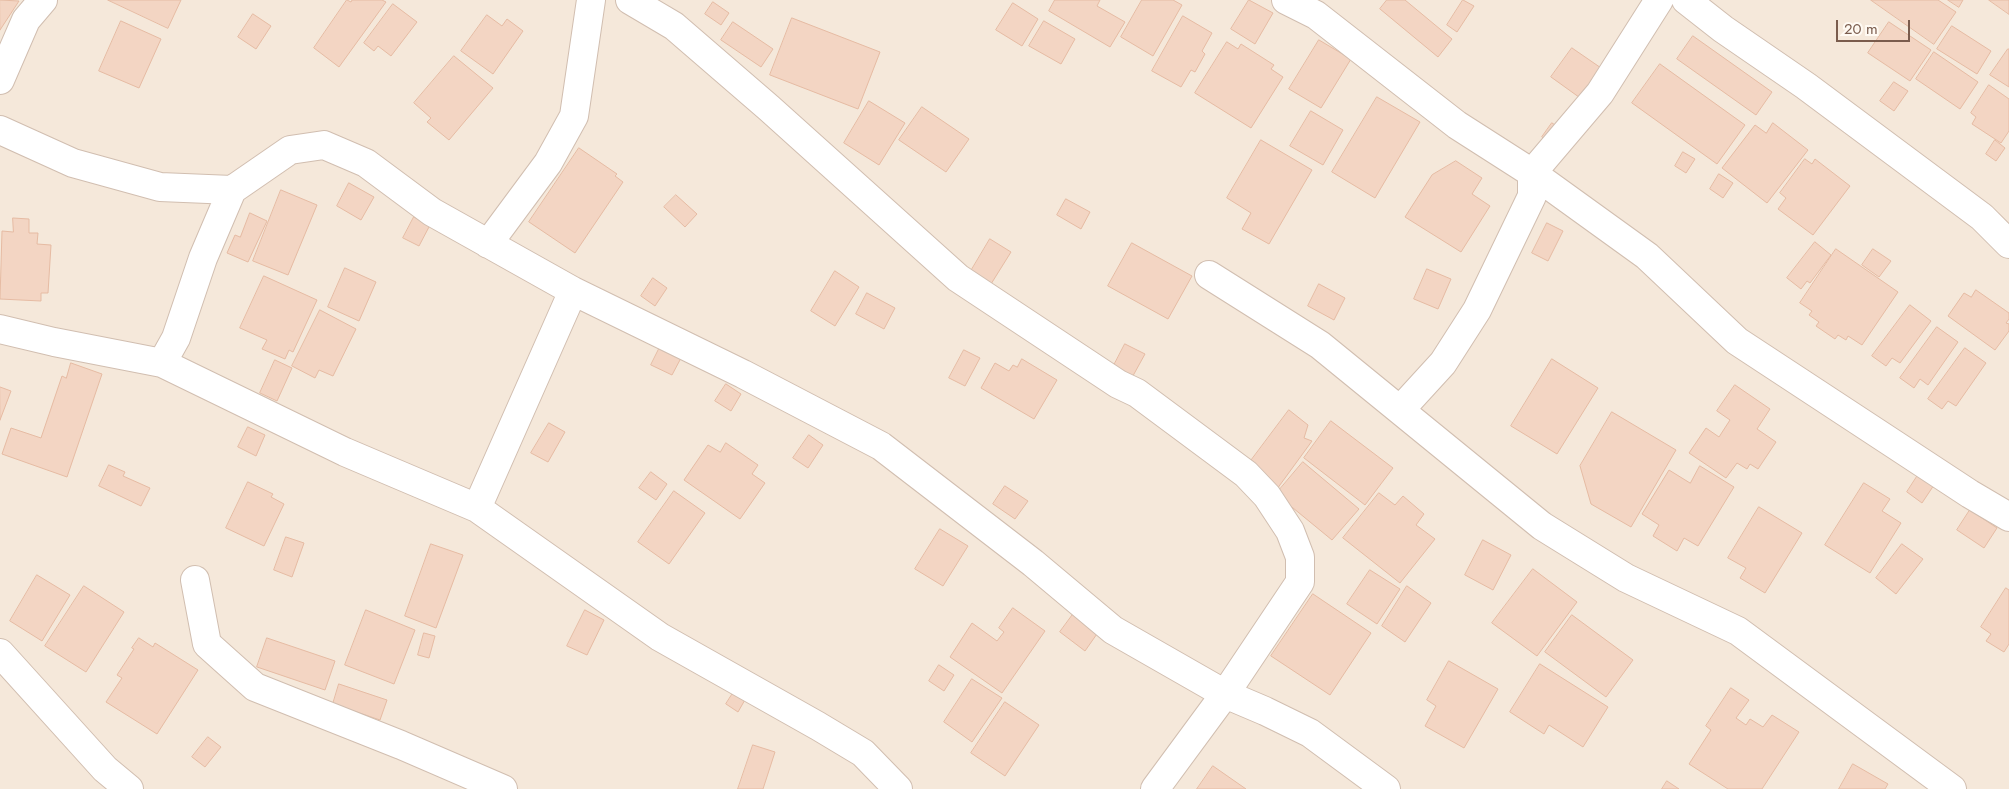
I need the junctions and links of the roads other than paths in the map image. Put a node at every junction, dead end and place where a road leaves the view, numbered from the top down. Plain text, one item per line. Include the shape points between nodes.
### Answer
1 (43, 0) edge
2 (591, 0) edge
3 (630, 0) edge
4 (1286, 0) edge
5 (1659, 0) edge
6 (1686, 0) edge
7 (1320, 7) edge
8 (0, 80) edge
9 (0, 130) edge
10 (1532, 173) junction
11 (232, 190) junction
12 (488, 244) junction
13 (2009, 244) edge
14 (1208, 275) dead end
15 (573, 291) junction
16 (0, 328) edge
17 (162, 364) junction
18 (1400, 410) junction
19 (477, 508) junction
20 (2009, 517) edge
21 (195, 580) dead end
22 (0, 653) edge
23 (1225, 694) junction
24 (129, 789) edge
25 (503, 789) edge
26 (898, 789) edge
27 (1155, 789) edge
28 (1386, 789) edge
29 (1952, 789) edge

1 - 8 street via 26,20
2 - 12 street via 574,116 548,164
3 - 23 street via 674,26 958,278 1118,384 1137,393 1246,474 1267,496 1290,531 1300,557 1300,582
4 - 7 street
5 - 10 street via 1600,92
6 - 13 street via 1982,218
7 - 10 street via 1457,125
9 - 11 street via 73,163 160,187
10 - 18 street via 1532,196 1477,310 1443,363
10 - 20 street via 1647,256 1737,341
11 - 12 street via 290,150 324,145 366,163 432,212
11 - 17 street via 203,258 176,338
12 - 15 street
14 - 18 street via 1320,345
15 - 19 street
15 - 23 street via 881,446 1025,557 1113,630
16 - 17 street
17 - 19 street via 345,452
18 - 29 street via 1542,526 1626,578 1738,631
19 - 26 street via 660,637 863,753
21 - 25 street via 207,644 255,686
22 - 24 street via 104,769
23 - 27 street
23 - 28 street via 1310,733

